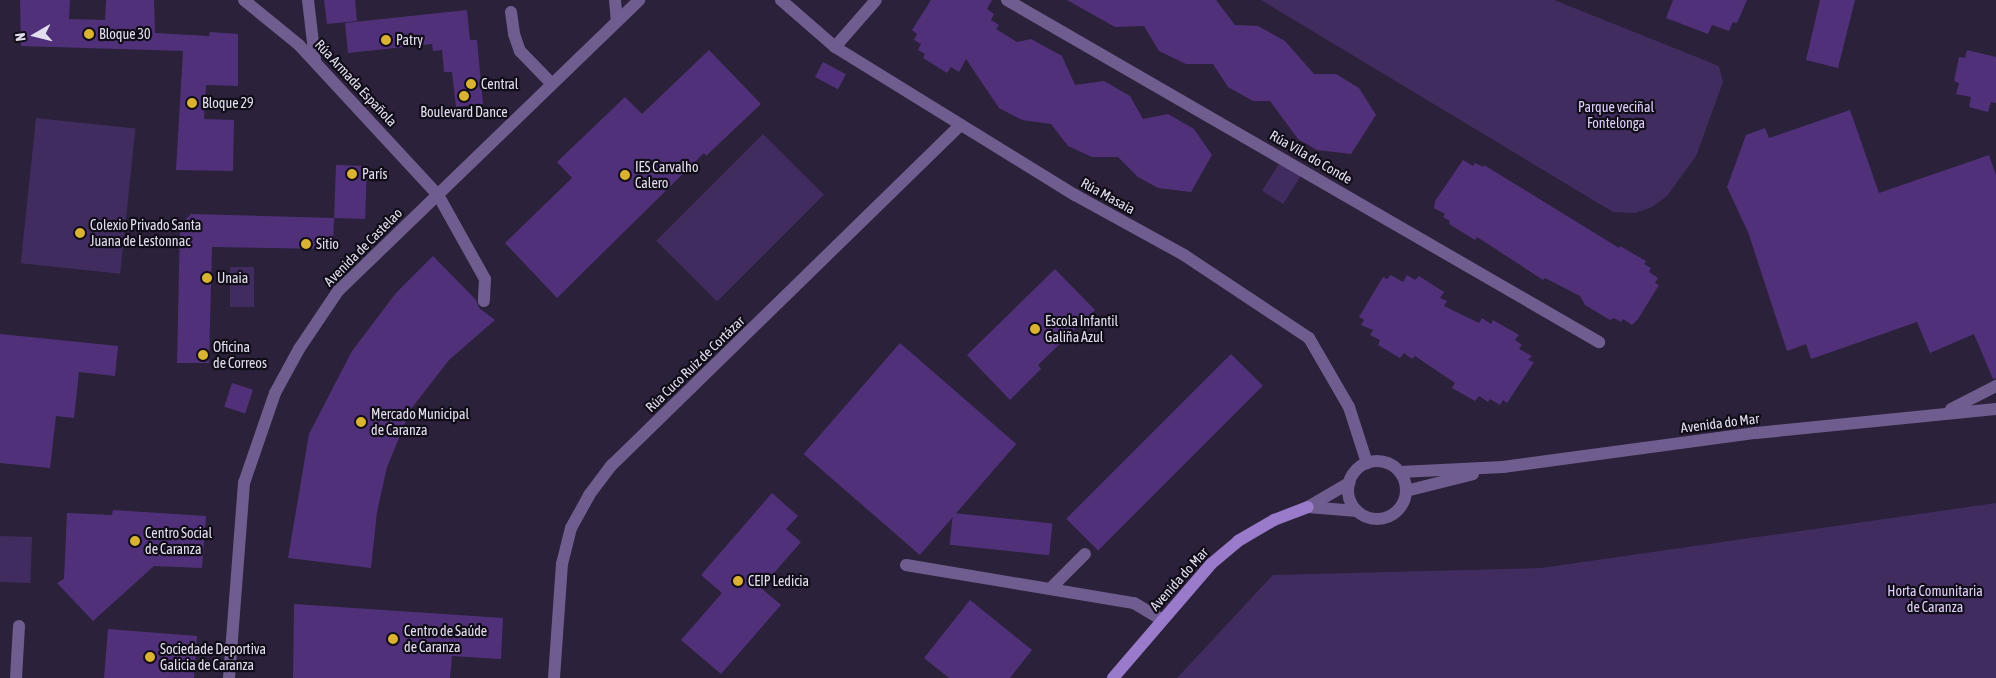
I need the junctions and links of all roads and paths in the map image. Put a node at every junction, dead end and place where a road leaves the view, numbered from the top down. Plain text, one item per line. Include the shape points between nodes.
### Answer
1 (308, 0) edge
2 (615, 0) edge
3 (639, 0) edge
4 (781, 0) edge
5 (876, 0) edge
6 (1007, 0) edge
7 (248, 1) edge
8 (511, 12) dead end
9 (617, 21) junction
10 (835, 47) junction
11 (315, 60) junction
12 (552, 84) junction
13 (960, 125) junction
14 (438, 195) junction
15 (484, 301) dead end
16 (1600, 342) dead end
17 (1996, 386) edge
18 (1996, 409) edge
19 (1942, 413) junction
20 (1367, 463) junction
21 (1503, 467) junction
22 (1400, 472) junction
23 (1349, 483) junction
24 (1406, 491) junction
25 (1308, 507) junction
26 (1356, 511) junction
27 (1085, 554) dead end
28 (906, 565) dead end
29 (1051, 588) junction
30 (1162, 620) junction
31 (19, 626) dead end
32 (16, 678) edge
33 (229, 678) edge
34 (554, 678) edge
35 (1113, 678) edge

1 - 11 street
2 - 9 street
3 - 9 street, Avenida de Castelao
4 - 10 street, Rúa Masaia
5 - 10 street
6 - 16 street, Rúa Vila do Conde
7 - 11 street, Rúa Armada Española
8 - 12 street via 520,51
9 - 12 street, Avenida de Castelao
10 - 13 street, Rúa Masaia
11 - 14 street, Rúa Armada Española
12 - 14 street, Avenida de Castelao
13 - 20 street, Rúa Masaia via 1184,255 1309,338 1349,407
13 - 34 street, Rúa Cuco Ruiz de Cortázar via 612,465 589,495 571,528 562,564
14 - 15 street, Rúa Armada Española via 485,280
14 - 33 street, Avenida de Castelao via 338,291 299,349 275,393 244,483
17 - 19 street, Avenida do Mar
18 - 19 street, Avenida do Mar
19 - 21 street, Avenida do Mar via 1756,433
20 - 22 street via 1385,462
20 - 23 street via 1359,467
21 - 22 street, Avenida do Mar
21 - 24 street, Avenida do Mar
22 - 24 street
23 - 25 street, Avenida do Mar
23 - 26 street via 1349,498
24 - 26 street via 1400,509 1383,519 1364,517
25 - 26 street, Avenida do Mar
25 - 30 street, Avenida do Mar via 1274,520 1238,542 1189,586
27 - 29 street
28 - 29 street
29 - 30 street via 1134,603
30 - 35 street, Avenida do Mar
31 - 32 street

